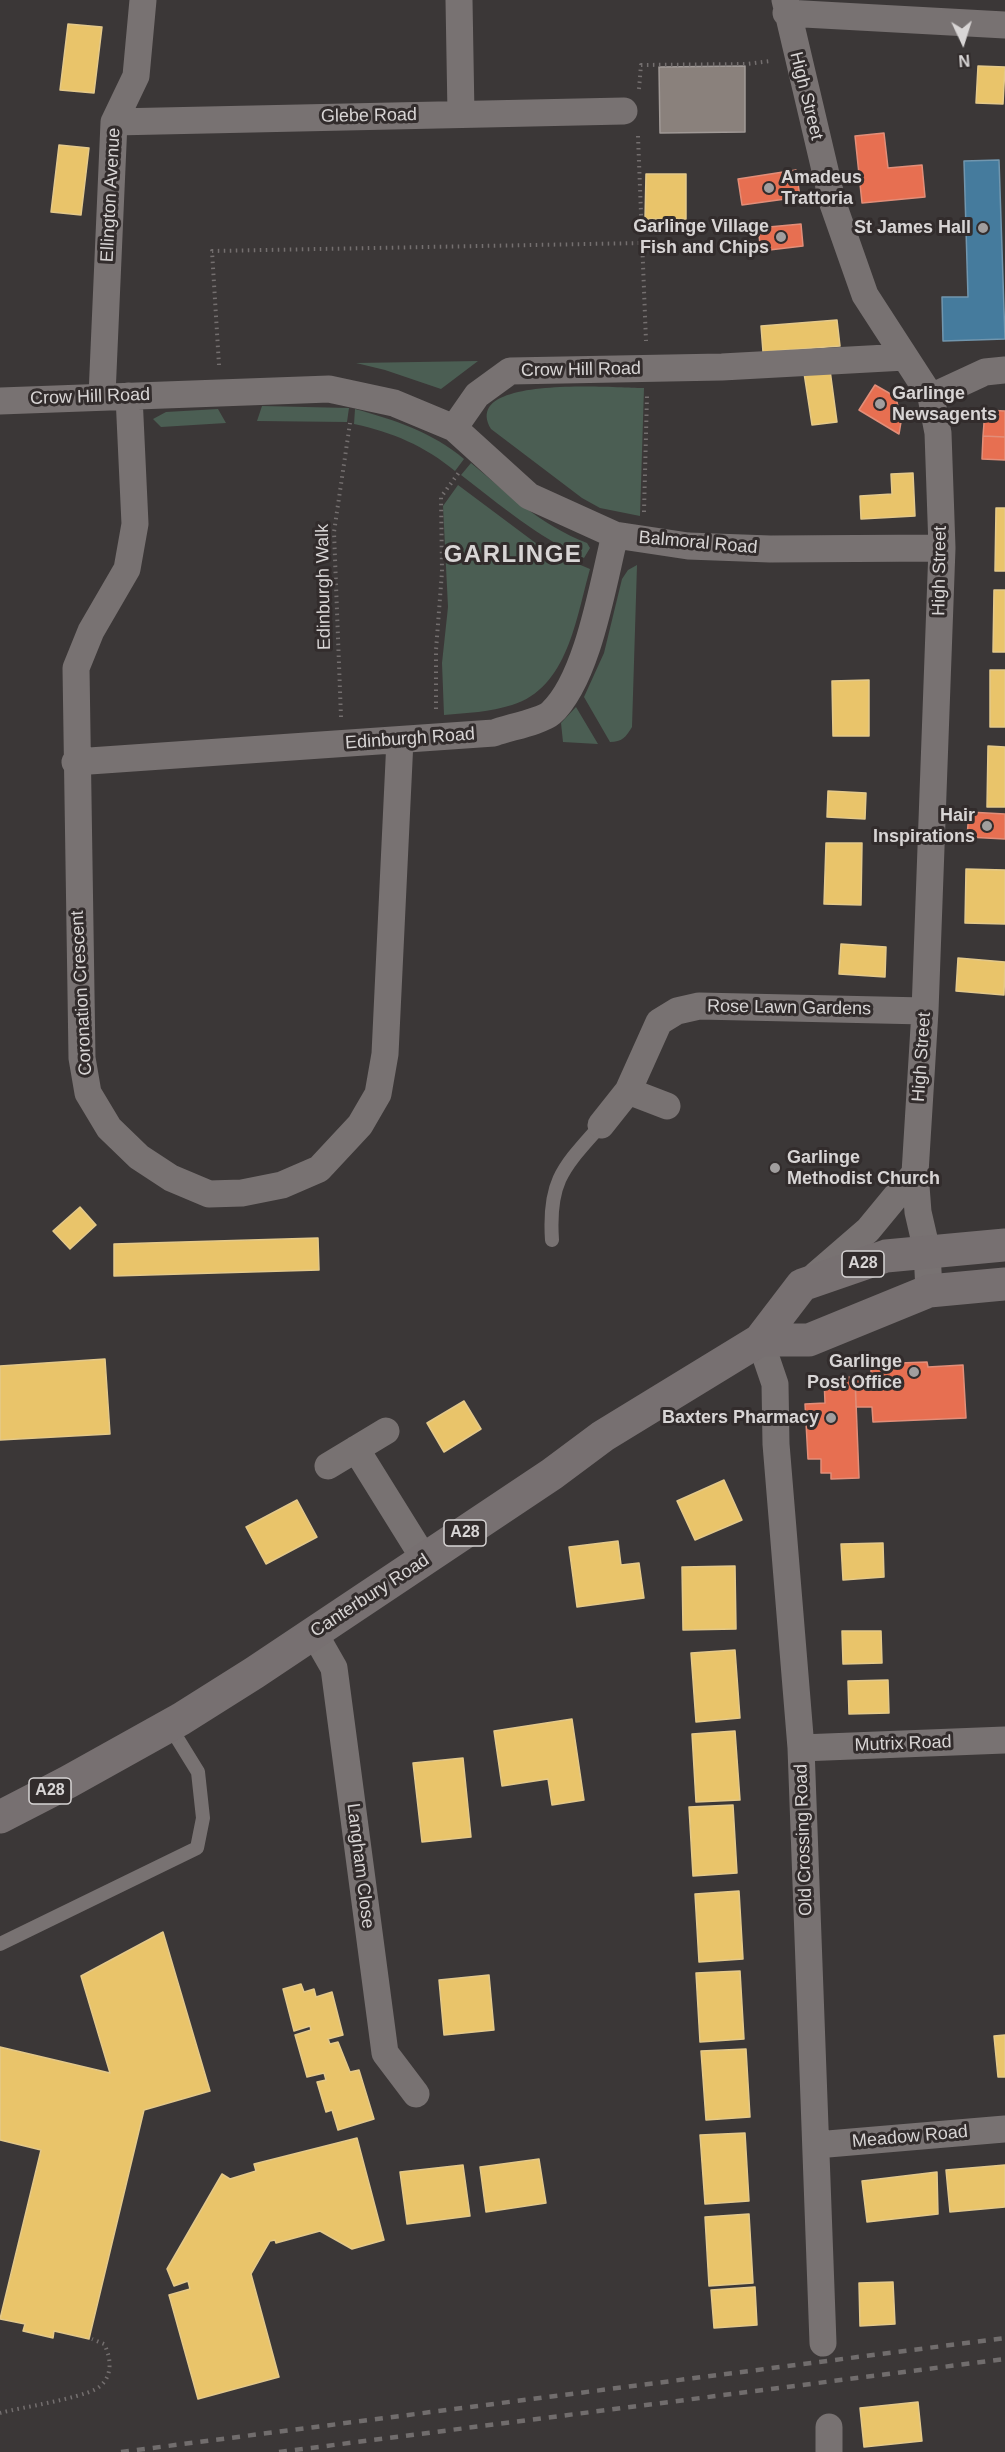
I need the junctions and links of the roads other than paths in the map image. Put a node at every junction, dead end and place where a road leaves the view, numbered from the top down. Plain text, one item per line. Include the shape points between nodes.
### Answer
1 (142, 0) edge
2 (459, 0) edge
3 (785, 7) edge
4 (1005, 26) edge
5 (631, 105) road end
6 (461, 114) junction
7 (114, 122) junction
8 (905, 357) junction
9 (1005, 370) edge
10 (102, 395) junction
11 (129, 396) junction
12 (931, 397) junction
13 (0, 400) edge
14 (454, 428) junction
15 (615, 535) junction
16 (942, 548) junction
17 (400, 741) junction
18 (75, 762) junction
19 (925, 1011) junction
20 (628, 1091) junction
21 (668, 1106) dead end
22 (601, 1125) joint
23 (915, 1173) junction
24 (552, 1240) dead end
25 (1005, 1245) edge
26 (927, 1251) junction
27 (1005, 1284) edge
28 (802, 1285) junction
29 (929, 1291) junction
30 (760, 1340) junction
31 (386, 1431) dead end
32 (356, 1449) junction
33 (328, 1466) dead end
34 (425, 1560) junction
35 (314, 1633) junction
36 (169, 1725) junction
37 (1005, 1740) edge
38 (801, 1748) junction
39 (0, 1817) edge
40 (0, 1944) edge
41 (416, 2094) dead end
42 (1005, 2129) edge
43 (816, 2145) junction
44 (823, 2343) dead end

1 - 7 street, Ellington Avenue via 136,76
2 - 6 street
3 - 4 street
3 - 8 street, High Street via 833,204 865,295
5 - 6 street, Glebe Road
6 - 7 street, Glebe Road
7 - 10 street, Ellington Avenue
8 - 12 street, High Street
8 - 14 street, Crow Hill Road via 510,371 477,395
9 - 12 street via 985,372
10 - 11 street, Crow Hill Road
10 - 13 street, Crow Hill Road
11 - 14 street, Crow Hill Road via 329,388 394,403
11 - 18 street, Coronation Crescent via 135,524 127,568 91,631 76,668
12 - 16 street, High Street via 938,434
14 - 15 street, Balmoral Road via 529,496
15 - 16 street, Balmoral Road via 688,546
15 - 17 street, Edinburgh Road via 590,639 570,685 550,714 494,733
16 - 19 street, High Street
17 - 18 street, Edinburgh Road
17 - 18 street, Coronation Crescent via 386,1054 378,1094 360,1125 319,1169 282,1185 242,1193 209,1194 155,1168 109,1128 88,1093 82,1058
19 - 20 street, Rose Lawn Gardens via 699,1006 677,1011 659,1022
19 - 23 street, High Street
20 - 21 street
20 - 22 street, Rose Lawn Gardens
22 - 24 lane via 563,1169 554,1188
23 - 26 street, High Street
23 - 28 street via 868,1230
25 - 26 highway, A28
26 - 28 highway, A28 via 886,1256
26 - 29 street, High Street
27 - 29 highway
28 - 30 highway, Canterbury Road / A28
29 - 30 highway via 809,1340
30 - 34 highway, Canterbury Road / A28 via 603,1436
30 - 38 street, Old Crossing Road via 775,1384 776,1443
31 - 32 street
32 - 33 street
32 - 34 street
34 - 35 highway, Canterbury Road / A28
35 - 36 highway, Canterbury Road / A28
35 - 41 street, Langham Close via 334,1668 385,2053
36 - 39 highway, Canterbury Road / A28
36 - 40 lane via 198,1772 203,1818 197,1848
37 - 38 street, Mutrix Road
38 - 43 street, Old Crossing Road
42 - 43 street, Meadow Road
43 - 44 street, Old Crossing Road

